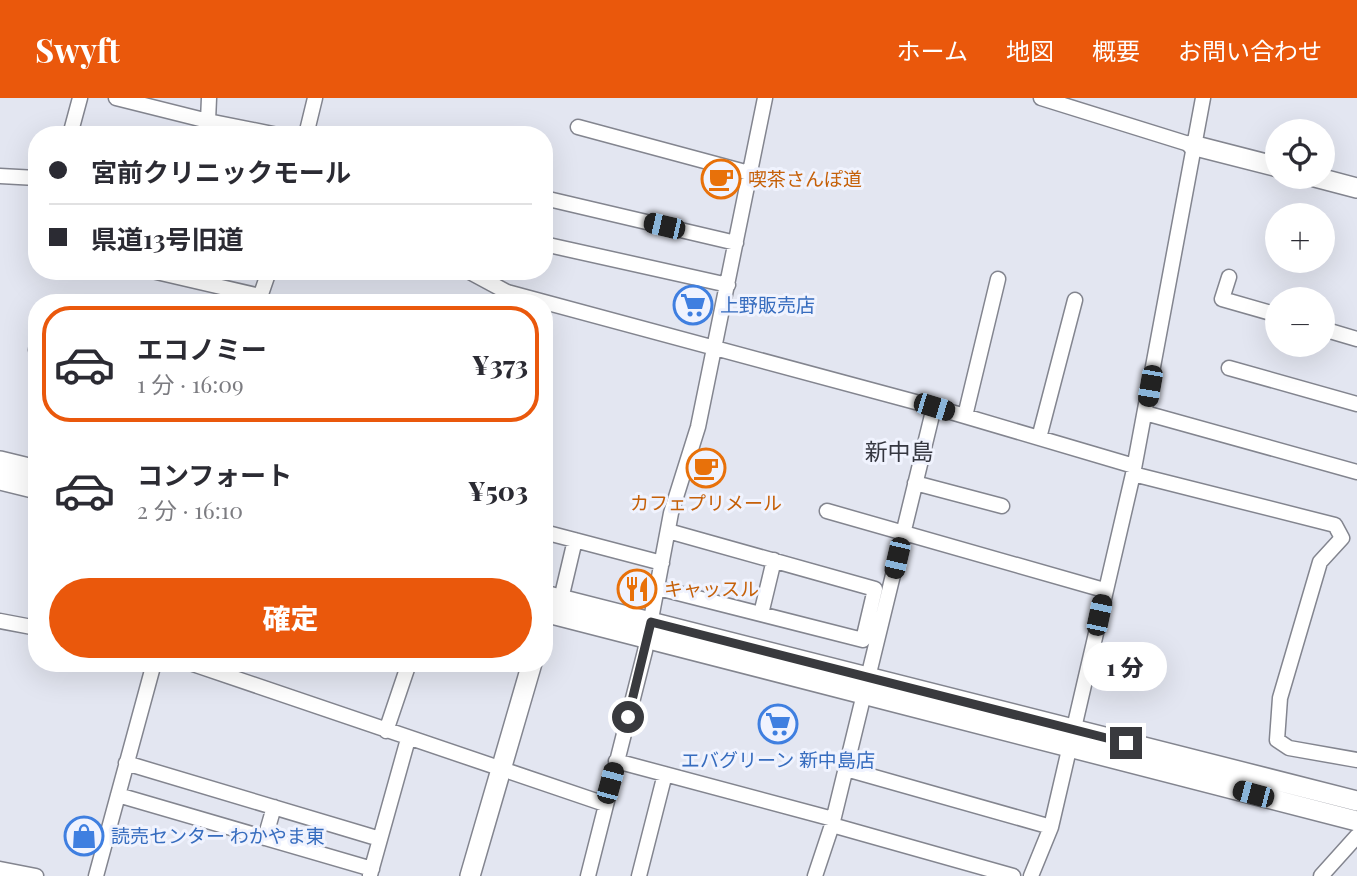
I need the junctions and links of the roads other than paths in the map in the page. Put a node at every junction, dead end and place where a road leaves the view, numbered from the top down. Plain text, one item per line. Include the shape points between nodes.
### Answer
1 (80, 98) edge
2 (116, 98) edge
3 (209, 98) edge
4 (315, 98) edge
5 (765, 98) edge
6 (1041, 98) edge
7 (1203, 98) edge
8 (208, 121) junction
9 (72, 126) edge
10 (233, 126) edge
11 (308, 126) edge
12 (578, 127) dead end
13 (1192, 145) junction
14 (1265, 164) edge
15 (749, 173) junction
16 (0, 176) edge
17 (28, 178) edge
18 (1335, 182) edge
19 (1357, 188) edge
20 (553, 200) edge
21 (736, 243) junction
22 (553, 246) edge
23 (1229, 277) dead end
24 (998, 279) dead end
25 (186, 280) edge
26 (481, 280) edge
27 (728, 285) junction
28 (240, 294) edge
29 (502, 294) edge
30 (1075, 300) dead end
31 (553, 308) edge
32 (1265, 311) edge
33 (1335, 333) edge
34 (1357, 339) edge
35 (713, 347) junction
36 (1229, 368) dead end
37 (1357, 404) edge
38 (934, 407) junction
39 (1145, 413) junction
40 (965, 416) junction
41 (1039, 438) junction
42 (0, 461) edge
43 (28, 468) edge
44 (1133, 470) junction
45 (1357, 472) edge
46 (0, 480) edge
47 (915, 483) junction
48 (28, 487) edge
49 (1002, 506) dead end
50 (828, 511) dead end
51 (668, 531) junction
52 (903, 533) junction
53 (553, 534) edge
54 (575, 540) junction
55 (774, 560) junction
56 (662, 563) junction
57 (658, 588) junction
58 (1104, 590) junction
59 (553, 596) edge
60 (553, 607) edge
61 (761, 614) junction
62 (0, 621) edge
63 (28, 626) edge
64 (649, 630) junction
65 (151, 672) edge
66 (216, 672) edge
67 (406, 672) edge
68 (528, 672) edge
69 (867, 684) junction
70 (386, 732) junction
71 (408, 738) junction
72 (1073, 738) junction
73 (1357, 760) edge
74 (616, 761) junction
75 (126, 763) junction
76 (500, 768) junction
77 (846, 769) junction
78 (665, 774) junction
79 (118, 794) junction
80 (1357, 801) edge
81 (605, 804) junction
82 (274, 807) junction
83 (1357, 821) edge
84 (833, 822) junction
85 (1051, 827) junction
86 (1357, 836) edge
87 (265, 838) junction
88 (380, 839) junction
89 (0, 869) edge
90 (371, 872) edge
91 (36, 876) edge
92 (96, 876) edge
93 (470, 876) edge
94 (588, 876) edge
95 (639, 876) edge
96 (816, 876) edge
97 (1013, 876) edge
98 (1031, 876) edge
99 (1321, 876) edge

1 - 9 street
2 - 8 street
3 - 8 street
4 - 11 street
5 - 15 street
6 - 13 street
7 - 13 street
8 - 10 street
12 - 15 street
13 - 14 street
13 - 39 street
15 - 21 street
16 - 17 street
18 - 19 street
20 - 21 street
21 - 27 street
22 - 27 street
23 - 32 street via 1222,299
24 - 40 street
25 - 28 street
26 - 29 street
27 - 35 street
30 - 41 street
31 - 35 street
33 - 34 street
35 - 38 street
35 - 51 street via 698,427
36 - 37 street
38 - 40 street
38 - 47 street
39 - 44 street
39 - 45 street
40 - 41 street
41 - 44 street
42 - 43 street
44 - 58 street
44 - 73 street via 1335,526 1342,538 1320,562 1280,698 1277,740 1289,748
46 - 48 street
47 - 49 street
47 - 52 street
50 - 52 street
51 - 55 street
51 - 56 street
52 - 58 street
52 - 69 street
53 - 54 street
54 - 56 street
54 - 59 street
55 - 61 street
55 - 61 street via 875,589 863,640
56 - 57 street
57 - 61 street
57 - 64 street
58 - 72 street
60 - 64 street
62 - 63 street
64 - 69 street
64 - 74 street
65 - 75 street
66 - 70 street
67 - 70 street
68 - 76 street
69 - 72 street
69 - 77 street
70 - 71 street
71 - 76 street
71 - 88 street
72 - 80 street
72 - 83 street
72 - 85 street
74 - 78 street
74 - 81 street
75 - 79 street
75 - 82 street
76 - 81 street
76 - 93 street
77 - 84 street
77 - 85 street
78 - 84 street
78 - 95 street
79 - 87 street
79 - 92 street
81 - 94 street
82 - 87 street
82 - 88 street
84 - 96 street
84 - 97 street
85 - 98 street
86 - 99 street
87 - 90 street
88 - 90 street
89 - 91 street

